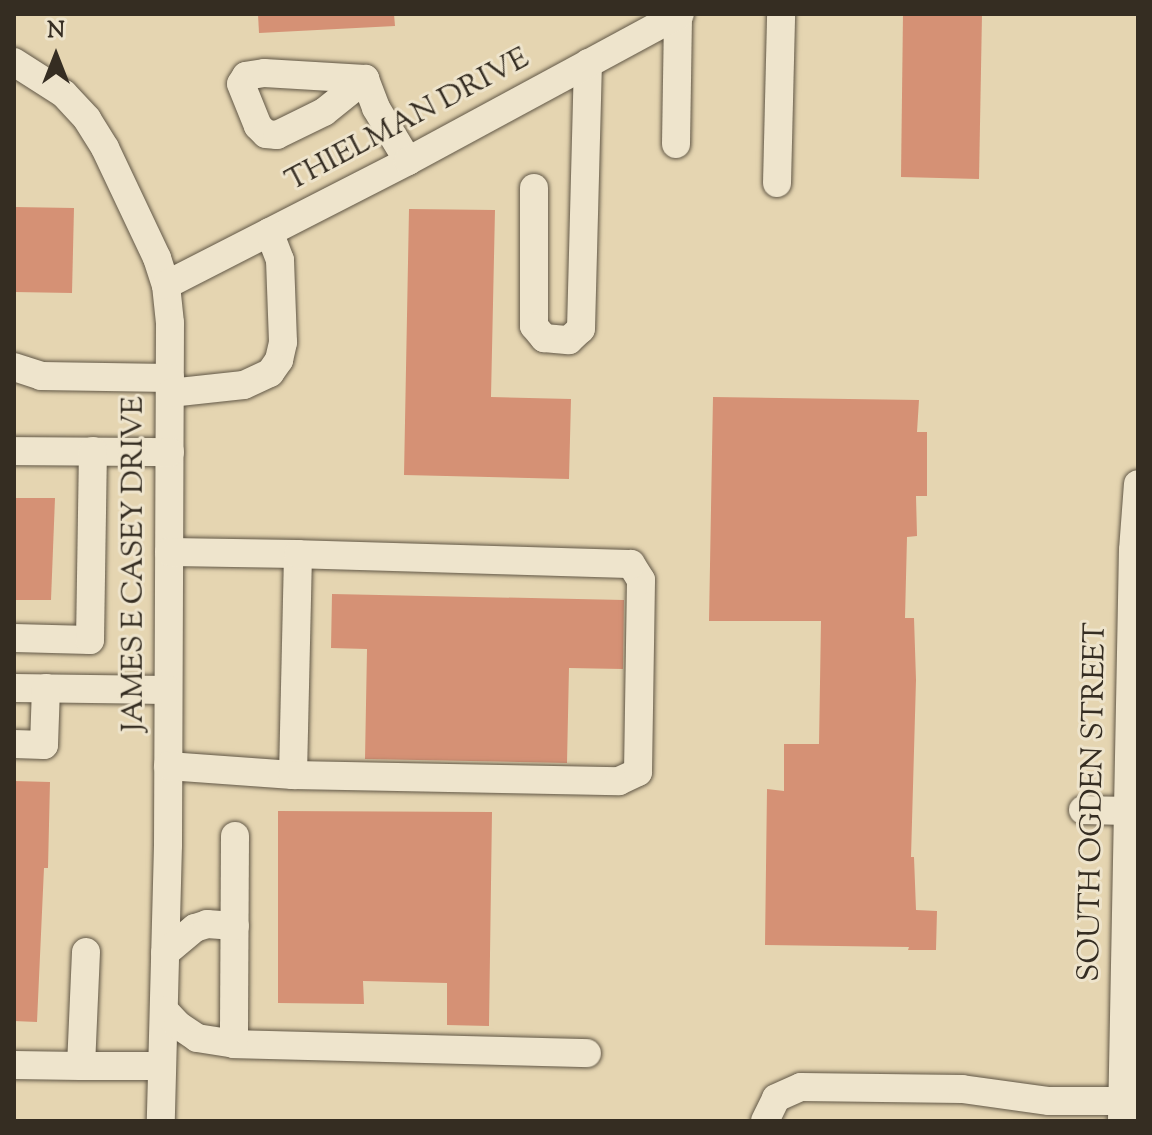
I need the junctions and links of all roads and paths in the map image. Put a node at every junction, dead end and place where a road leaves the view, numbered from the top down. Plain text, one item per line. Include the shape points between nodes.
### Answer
1 (679, 14) edge
2 (781, 14) edge
3 (14, 62) edge
4 (588, 63) junction
5 (365, 79) dead end
6 (676, 144) dead end
7 (408, 161) junction
8 (777, 183) dead end
9 (534, 188) dead end
10 (269, 232) junction
11 (166, 285) junction
12 (14, 367) edge
13 (170, 386) junction
14 (14, 451) edge
15 (93, 451) junction
16 (170, 452) junction
17 (1138, 484) edge
18 (169, 552) junction
19 (298, 554) junction
20 (14, 638) edge
21 (14, 688) edge
22 (46, 688) junction
23 (168, 690) junction
24 (14, 744) edge
25 (168, 766) junction
26 (293, 775) junction
27 (1083, 810) dead end
28 (1128, 811) junction
29 (235, 836) dead end
30 (235, 926) junction
31 (86, 952) dead end
32 (165, 953) junction
33 (164, 1010) junction
34 (234, 1044) junction
35 (587, 1053) dead end
36 (14, 1065) edge
37 (81, 1066) junction
38 (162, 1066) junction
39 (1122, 1111) edge
40 (161, 1121) edge
41 (765, 1121) edge

1 - 4 street, THIELMAN DRIVE
1 - 6 street
2 - 8 street
3 - 11 street, JAMES E CASEY DRIVE via 64,94 87,119
4 - 7 street, THIELMAN DRIVE
4 - 9 street via 581,329 569,340 544,338 534,326
5 - 7 street
7 - 10 street, THIELMAN DRIVE
10 - 11 street, THIELMAN DRIVE
10 - 13 street via 280,260 279,360 270,373 244,385
11 - 13 street, JAMES E CASEY DRIVE
12 - 13 street via 41,376
13 - 16 street, JAMES E CASEY DRIVE
14 - 15 street
15 - 16 street
15 - 20 street via 90,640
16 - 18 street, JAMES E CASEY DRIVE
17 - 28 street, SOUTH OGDEN STREET
18 - 19 street
18 - 23 street, JAMES E CASEY DRIVE
19 - 26 street
19 - 26 street via 631,564 641,580 638,772 619,781
21 - 22 street
22 - 23 street
22 - 24 street via 44,745
23 - 25 street, JAMES E CASEY DRIVE
25 - 26 street
25 - 32 street, JAMES E CASEY DRIVE
27 - 28 street
28 - 39 street, SOUTH OGDEN STREET
29 - 30 street
30 - 32 street via 195,928
30 - 34 street
31 - 37 street
32 - 33 street, JAMES E CASEY DRIVE
33 - 34 street via 197,1038
33 - 38 street, JAMES E CASEY DRIVE
34 - 35 street
36 - 37 street
37 - 38 street
38 - 40 street, JAMES E CASEY DRIVE
39 - 41 street via 962,1089 801,1087 776,1098

